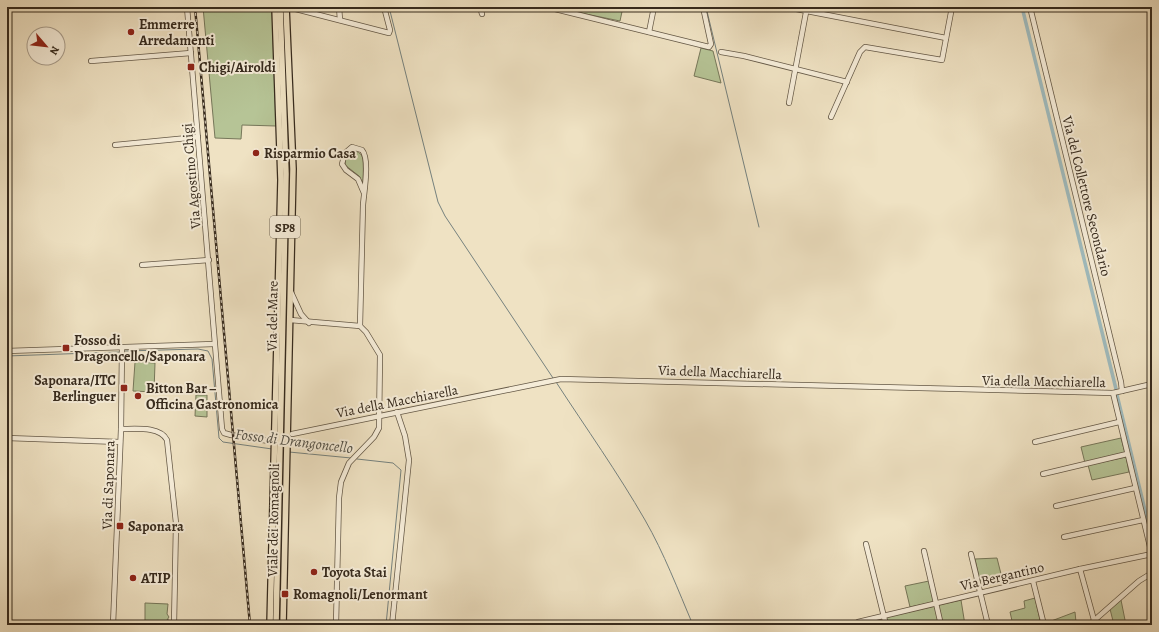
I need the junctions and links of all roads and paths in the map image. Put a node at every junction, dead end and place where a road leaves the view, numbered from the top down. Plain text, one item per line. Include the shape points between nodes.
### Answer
1 (187, 7) edge
2 (275, 7) edge
3 (280, 7) edge
4 (287, 7) edge
5 (339, 7) edge
6 (384, 7) edge
7 (480, 7) edge
8 (547, 7) edge
9 (654, 7) edge
10 (703, 7) edge
11 (786, 7) edge
12 (952, 7) edge
13 (1030, 7) edge
14 (564, 9) edge
15 (807, 9) edge
16 (482, 14) dead end
17 (340, 20) junction
18 (649, 32) junction
19 (946, 38) junction
20 (721, 52) dead end
21 (191, 53) junction
22 (91, 61) dead end
23 (796, 69) junction
24 (847, 82) junction
25 (789, 103) dead end
26 (831, 117) dead end
27 (198, 137) junction
28 (115, 145) dead end
29 (364, 193) junction
30 (210, 260) junction
31 (142, 265) dead end
32 (291, 291) junction
33 (290, 320) junction
34 (309, 323) junction
35 (360, 326) junction
36 (214, 344) junction
37 (122, 348) junction
38 (7, 351) edge
39 (1152, 384) edge
40 (1122, 391) junction
41 (1113, 393) junction
42 (397, 412) junction
43 (380, 416) junction
44 (1119, 422) junction
45 (121, 429) junction
46 (292, 434) dead end
47 (7, 438) edge
48 (120, 442) junction
49 (275, 442) junction
50 (1035, 442) dead end
51 (284, 448) junction
52 (1128, 454) junction
53 (281, 458) junction
54 (1043, 474) dead end
55 (1135, 488) junction
56 (1056, 506) dead end
57 (1143, 520) junction
58 (1064, 537) dead end
59 (866, 544) dead end
60 (924, 551) dead end
61 (971, 554) dead end
62 (1152, 554) edge
63 (1080, 569) junction
64 (1152, 573) edge
65 (1033, 581) junction
66 (980, 593) junction
67 (936, 603) junction
68 (884, 616) junction
69 (1094, 620) junction
70 (858, 622) dead end
71 (1043, 623) edge
72 (1152, 624) edge
73 (113, 625) edge
74 (174, 625) edge
75 (270, 625) edge
76 (276, 625) edge
77 (283, 625) edge
78 (336, 625) edge
79 (392, 625) edge
80 (886, 625) edge
81 (941, 625) edge
82 (988, 625) edge
83 (1034, 625) edge
84 (1089, 625) edge
85 (1148, 625) edge

1 - 21 street, Via Agostino Chigi
2 - 49 main road via 281,175
3 - 51 main road, Via del Mare / SP8 via 286,165
4 - 17 street
4 - 32 main road, Viale dei Romagnoli via 293,166
5 - 17 street
6 - 17 street via 389,33
7 - 16 street
8 - 14 street
9 - 18 street
10 - 18 street via 710,46 705,47
11 - 15 street
12 - 19 street
13 - 40 street, Via del Collettore Secondario
14 - 18 street
15 - 19 street
15 - 23 street
19 - 24 street via 941,60 865,47 860,52
20 - 23 street
21 - 22 street
21 - 27 street, Via Agostino Chigi
23 - 24 street
23 - 25 street
24 - 26 street
27 - 28 street
27 - 30 street, Via Agostino Chigi
29 - 29 street via 366,155 361,149 353,147 344,152 342,164 358,179
29 - 35 street
30 - 31 street
30 - 36 street, Via Agostino Chigi
32 - 33 main road, Viale dei Romagnoli
32 - 34 street via 301,314
33 - 34 street
33 - 51 main road, Viale dei Romagnoli
34 - 35 street
35 - 43 street via 380,355
36 - 37 street
36 - 49 street, Via Agostino Chigi via 223,432
37 - 38 street
37 - 45 street, Via di Saponara
39 - 40 street, Via della Macchiarella
40 - 41 street, Via della Macchiarella
41 - 42 street, Via della Macchiarella via 562,379
41 - 44 street
42 - 43 street, Via della Macchiarella
42 - 79 street via 409,460
43 - 46 street, Via della Macchiarella
43 - 78 street via 377,434 348,464 342,478 339,493
44 - 50 street
44 - 52 street
45 - 48 street, Via di Saponara
45 - 74 street via 156,432 167,440 176,514
47 - 48 street
48 - 73 street, Via di Saponara
49 - 53 main road
51 - 53 main road, Via del Mare / SP8
52 - 54 street
52 - 55 street
53 - 75 main road
53 - 76 main road, Via del Mare / SP8
53 - 77 main road, Viale dei Romagnoli
55 - 56 street
55 - 57 street
57 - 58 street
57 - 62 street
59 - 68 street
60 - 67 street
61 - 66 street
62 - 63 street, Via Bergantino
63 - 65 street, Via Bergantino
63 - 69 street
64 - 69 street
65 - 66 street, Via Bergantino
65 - 71 street
66 - 67 street, Via Bergantino
66 - 82 street
67 - 68 street, Via Bergantino
67 - 81 street
68 - 70 street, Via Bergantino
68 - 80 street
69 - 84 street
71 - 83 street
72 - 85 street

